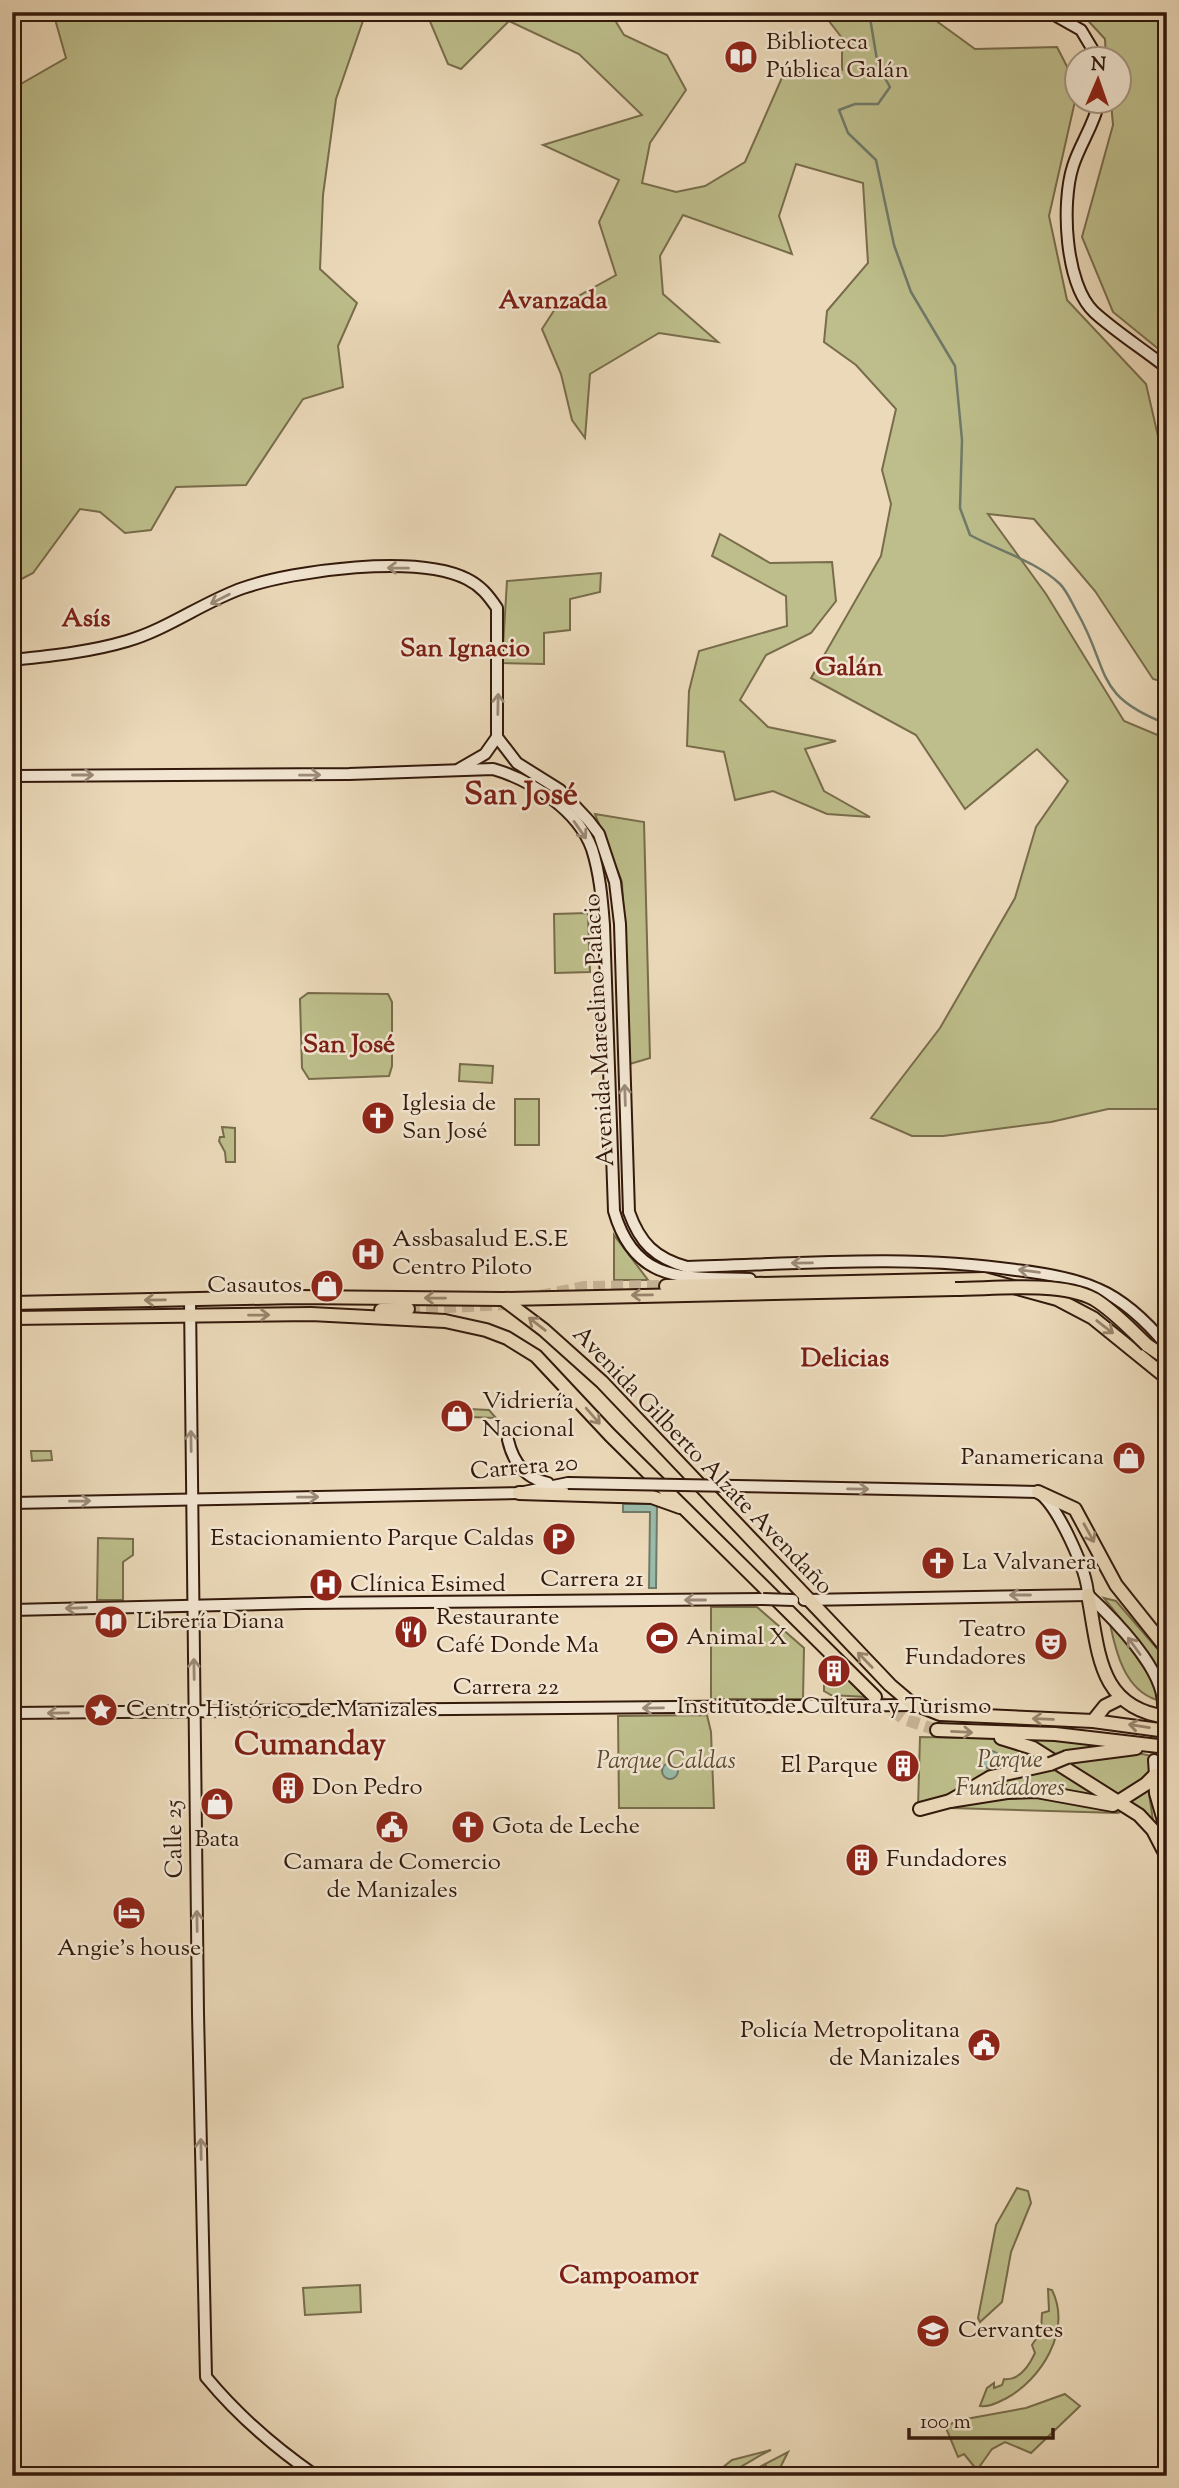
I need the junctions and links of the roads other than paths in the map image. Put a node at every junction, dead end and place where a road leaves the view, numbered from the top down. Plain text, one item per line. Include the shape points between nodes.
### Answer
1 (1049, 12) edge
2 (1091, 46) edge
3 (1097, 116) edge
4 (1167, 368) edge
5 (12, 660) edge
6 (497, 737) junction
7 (449, 772) junction
8 (13, 776) edge
9 (858, 1280) junction
10 (666, 1286) tunnel mouth
11 (503, 1299) junction
12 (190, 1300) junction
13 (12, 1303) edge
14 (408, 1309) tunnel mouth
15 (311, 1314) junction
16 (191, 1317) junction
17 (12, 1318) edge
18 (1167, 1346) edge
19 (1167, 1359) edge
20 (1167, 1378) edge
21 (508, 1440) dead end
22 (554, 1484) junction
23 (1038, 1492) junction
24 (519, 1493) junction
25 (192, 1499) junction
26 (12, 1503) edge
27 (689, 1513) junction
28 (1088, 1595) junction
29 (808, 1600) junction
30 (193, 1605) junction
31 (12, 1610) edge
32 (1167, 1649) edge
33 (875, 1697) tunnel mouth
34 (1121, 1698) junction
35 (916, 1705) junction
36 (1165, 1707) edge
37 (194, 1712) junction
38 (12, 1713) edge
39 (1093, 1721) junction
40 (937, 1730) tunnel mouth
41 (1167, 1731) edge
42 (986, 1733) junction
43 (1167, 1748) edge
44 (1154, 1760) tunnel mouth
45 (1155, 1774) junction
46 (950, 1801) junction
47 (1118, 1802) junction
48 (920, 1809) dead end
49 (1167, 1831) edge
50 (1167, 1857) edge
51 (316, 2476) edge

1 - 2 main road via 1081,30
3 - 4 main road via 1073,166 1067,198 1067,232 1076,277 1092,310
6 -> 5 main road via 496,608 485,590 466,578 438,571 318,570 240,589 125,642
6 - 7 main road via 485,754
18 -> 6 main road, Avenida Marcelino Palacio via 1134,1311 1106,1293 1041,1273 979,1264 916,1262 687,1267 649,1249 629,1212 620,924 609,861 599,834 579,809 560,790 517,763
8 -> 7 main road, Avenida Marcelino Palacio
7 -> 9 main road, Avenida Marcelino Palacio via 492,769 513,775 554,800 582,829 592,849 604,925 614,1211 633,1252 649,1266 680,1278
9 - 10 main road, Avenida Marcelino Palacio
9 -> 20 main road, Avenida Marcelino Palacio via 984,1279 1057,1299 1093,1318
11 -> 12 main road
19 -> 11 main road, bridge via 1093,1299 1050,1289
29 -> 11 main road, Avenida Gilberto Alzate Avendaño via 603,1382
12 -> 13 main road
12 - 16 main road, Calle 25
14 - 15 main road
16 -> 15 main road, Avenida Gilberto Alzate Avendaño
15 -> 27 main road, Avenida Gilberto Alzate Avendaño via 445,1321 507,1338 536,1356
16 - 17 main road, Avenida Gilberto Alzate Avendaño
25 -> 16 main road, Calle 25
21 - 22 main road via 511,1453 528,1475
22 -> 23 main road, Carrera 20, bridge
22 - 24 main road, Carrera 20
23 - 28 main road via 1054,1507
23 -> 32 main road via 1075,1509 1116,1585
25 -> 24 main road, Carrera 20
24 - 27 main road via 652,1497
26 -> 25 main road, Carrera 20
25 - 30 main road, Calle 25
27 - 33 main road, Avenida Gilberto Alzate Avendaño
28 -> 29 main road, Carrera 21
28 - 34 main road via 1101,1669
36 -> 28 main road via 1155,1676 1141,1655
29 -> 30 main road, Carrera 21, bridge
35 -> 29 main road, Avenida Gilberto Alzate Avendaño via 890,1685
30 -> 31 main road, Carrera 21
37 -> 30 main road, Calle 25
34 - 36 main road via 1131,1705
34 - 39 main road via 1105,1706
35 -> 37 main road, Carrera 22
39 -> 35 main road via 955,1716
37 -> 38 main road, Carrera 22
51 -> 37 main road, Calle 25 via 253,2428 206,2377
41 -> 39 main road
40 -> 42 main road
42 - 43 main road via 1055,1734
42 - 47 main road via 1033,1748
43 - 46 main road, bridge via 1068,1757 990,1777
44 - 45 main road
45 - 47 main road
45 - 49 main road
46 - 47 main road via 1036,1791 1106,1804
46 - 48 main road
47 - 50 main road via 1153,1830

